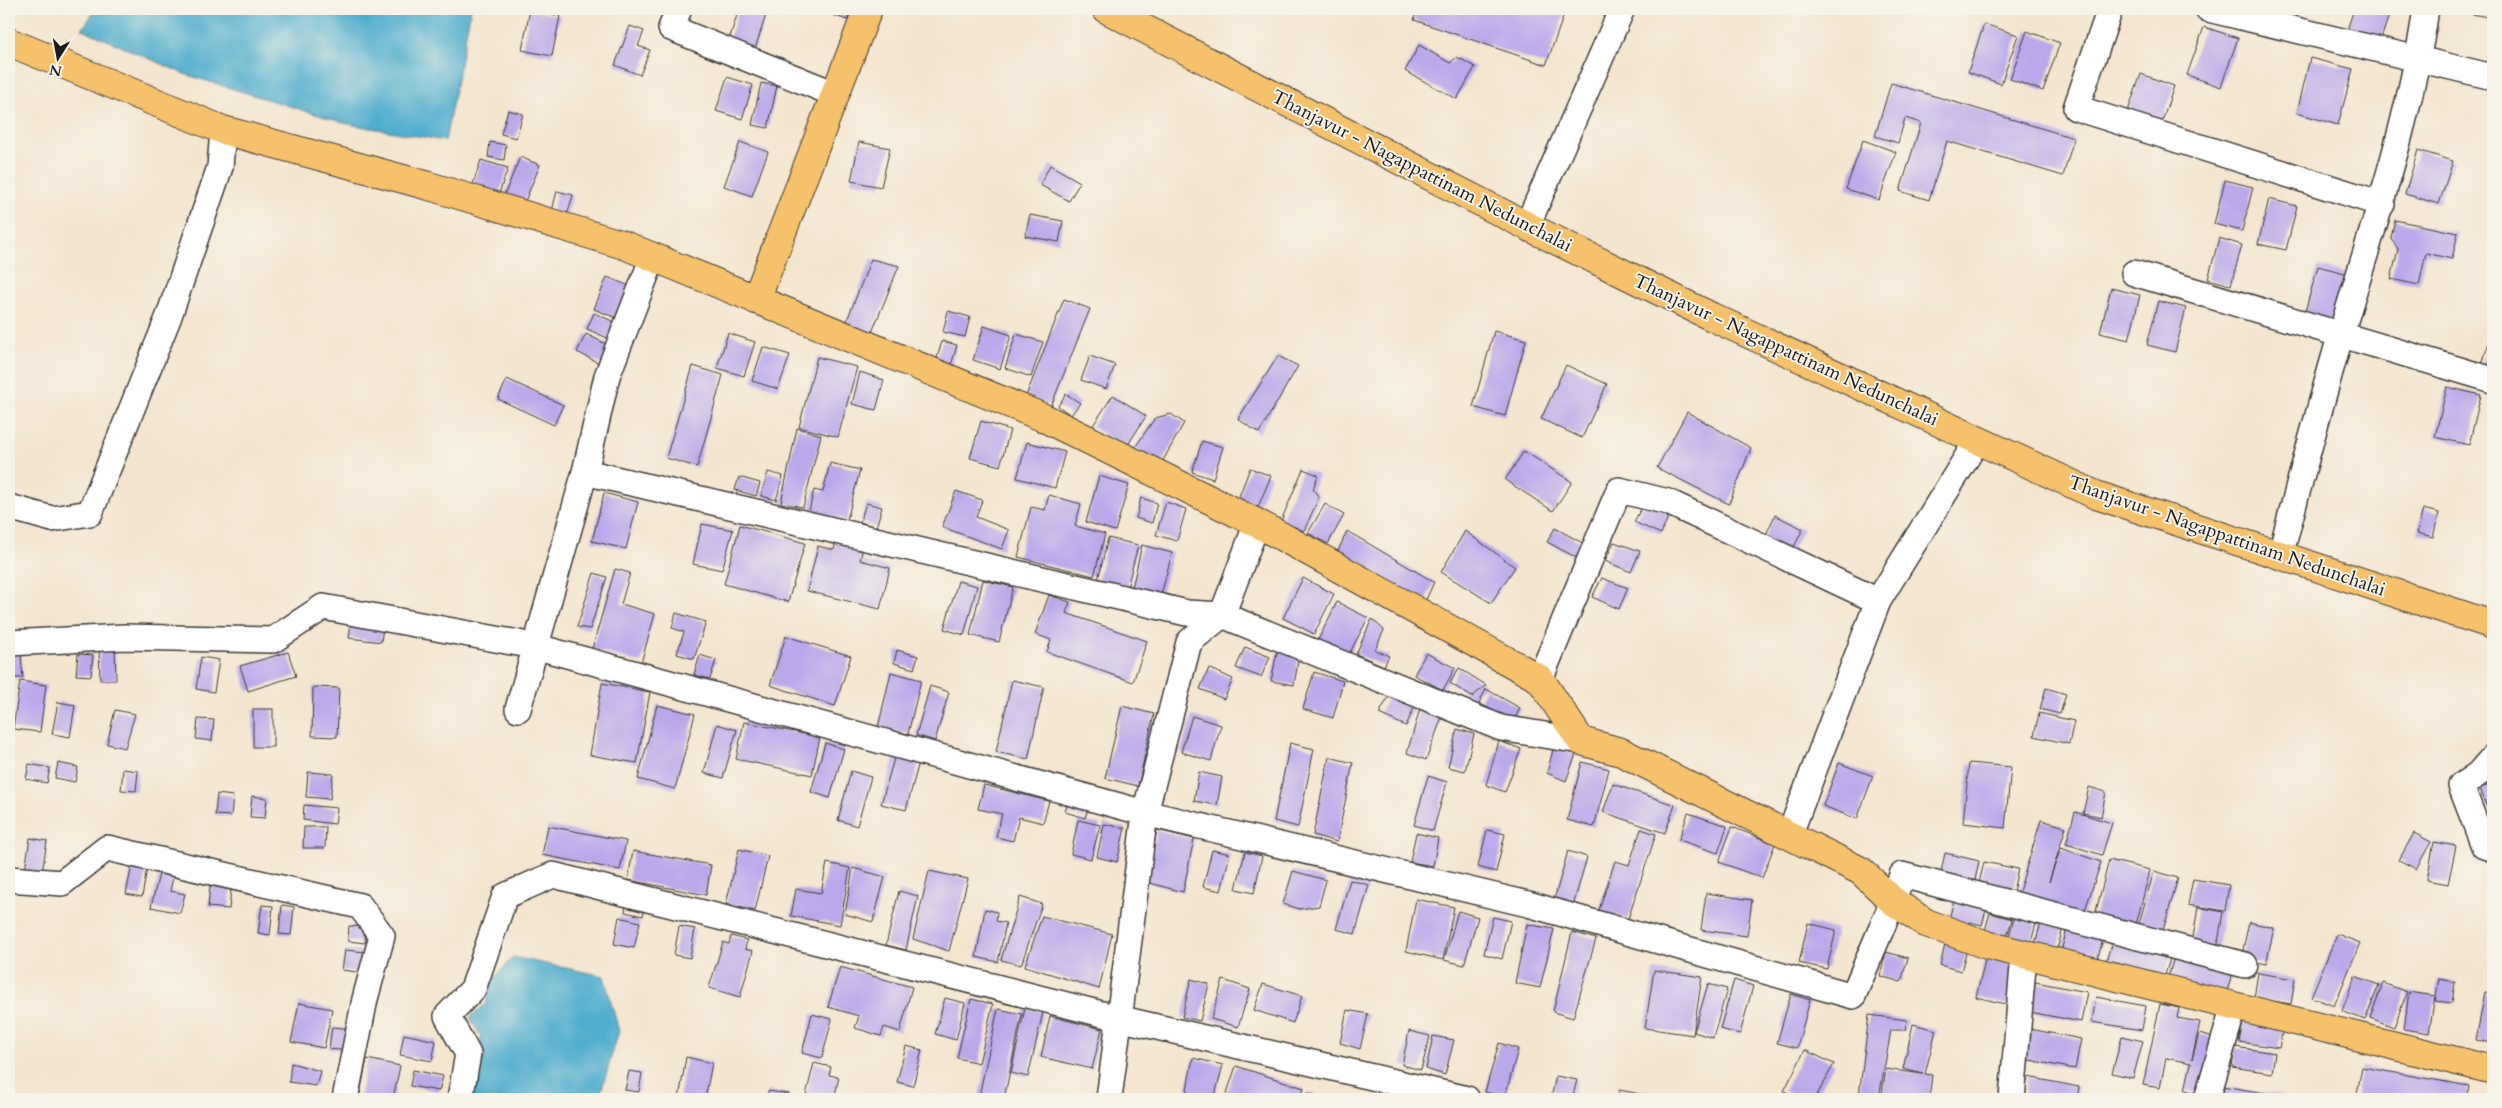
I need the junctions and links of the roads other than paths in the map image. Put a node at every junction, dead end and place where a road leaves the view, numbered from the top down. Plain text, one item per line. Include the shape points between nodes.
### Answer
1 (679, 9) edge
2 (868, 9) edge
3 (1106, 9) edge
4 (1622, 9) edge
5 (2110, 9) edge
6 (2208, 9) edge
7 (2426, 9) edge
8 (9, 42) edge
9 (2419, 59) junction
10 (2493, 77) edge
11 (835, 94) junction
12 (223, 130) junction
13 (2382, 204) junction
14 (1527, 226) junction
15 (653, 257) junction
16 (2134, 273) dead end
17 (756, 300) junction
18 (2341, 334) junction
19 (2493, 380) edge
20 (1978, 441) junction
21 (585, 472) junction
22 (9, 507) edge
23 (1257, 523) junction
24 (2280, 556) junction
25 (1878, 601) junction
26 (1222, 615) junction
27 (2493, 626) edge
28 (9, 643) edge
29 (534, 646) junction
30 (1540, 679) junction
31 (518, 709) dead end
32 (1581, 740) junction
33 (2493, 756) edge
34 (1145, 813) junction
35 (1789, 836) junction
36 (2493, 849) edge
37 (9, 879) edge
38 (1893, 902) junction
39 (2024, 954) junction
40 (2245, 965) dead end
41 (2234, 1006) junction
42 (1118, 1018) junction
43 (2493, 1070) edge
44 (345, 1099) edge
45 (460, 1099) edge
46 (1109, 1099) edge
47 (1467, 1099) edge
48 (2012, 1099) edge
49 (2207, 1099) edge

1 - 11 street via 671,28
2 - 11 main road
3 - 14 main road, Thanjavur - Nagappattinam Nedunchalai
4 - 14 street
5 - 13 street via 2076,108
6 - 9 street
7 - 9 street
8 - 12 main road
9 - 10 street
9 - 13 street
11 - 17 main road
12 - 15 main road via 429,186 624,245
12 - 22 street via 220,167 169,316 90,513 52,519
13 - 18 street
14 - 20 main road, Thanjavur - Nagappattinam Nedunchalai via 1712,317
15 - 17 main road
15 - 21 street via 607,376
16 - 18 street
17 - 23 main road via 1042,417
18 - 19 street
18 - 24 street
20 - 24 main road, Thanjavur - Nagappattinam Nedunchalai via 2096,495
20 - 25 street
21 - 26 street via 1188,613
21 - 29 street
23 - 26 street
23 - 30 main road
24 - 27 main road, Thanjavur - Nagappattinam Nedunchalai
25 - 30 street via 1668,502 1620,490
25 - 35 street
26 - 32 street via 1501,728
26 - 34 street via 1189,642
28 - 29 street via 124,637 273,640 324,607
29 - 31 street
29 - 34 street
30 - 32 main road
32 - 35 main road via 1621,752
33 - 36 street via 2478,774 2460,786 2484,846
34 - 38 street via 1528,904 1853,996
34 - 42 street
35 - 38 main road via 1861,871
37 - 44 street via 62,883 107,848 360,906 382,936 365,999
38 - 39 main road via 1926,923 1987,945
38 - 40 street via 1902,875
39 - 41 main road
39 - 48 street
41 - 43 main road
41 - 49 street
42 - 45 street via 553,875 505,896 473,989 447,1016 468,1054
42 - 46 street
42 - 47 street

